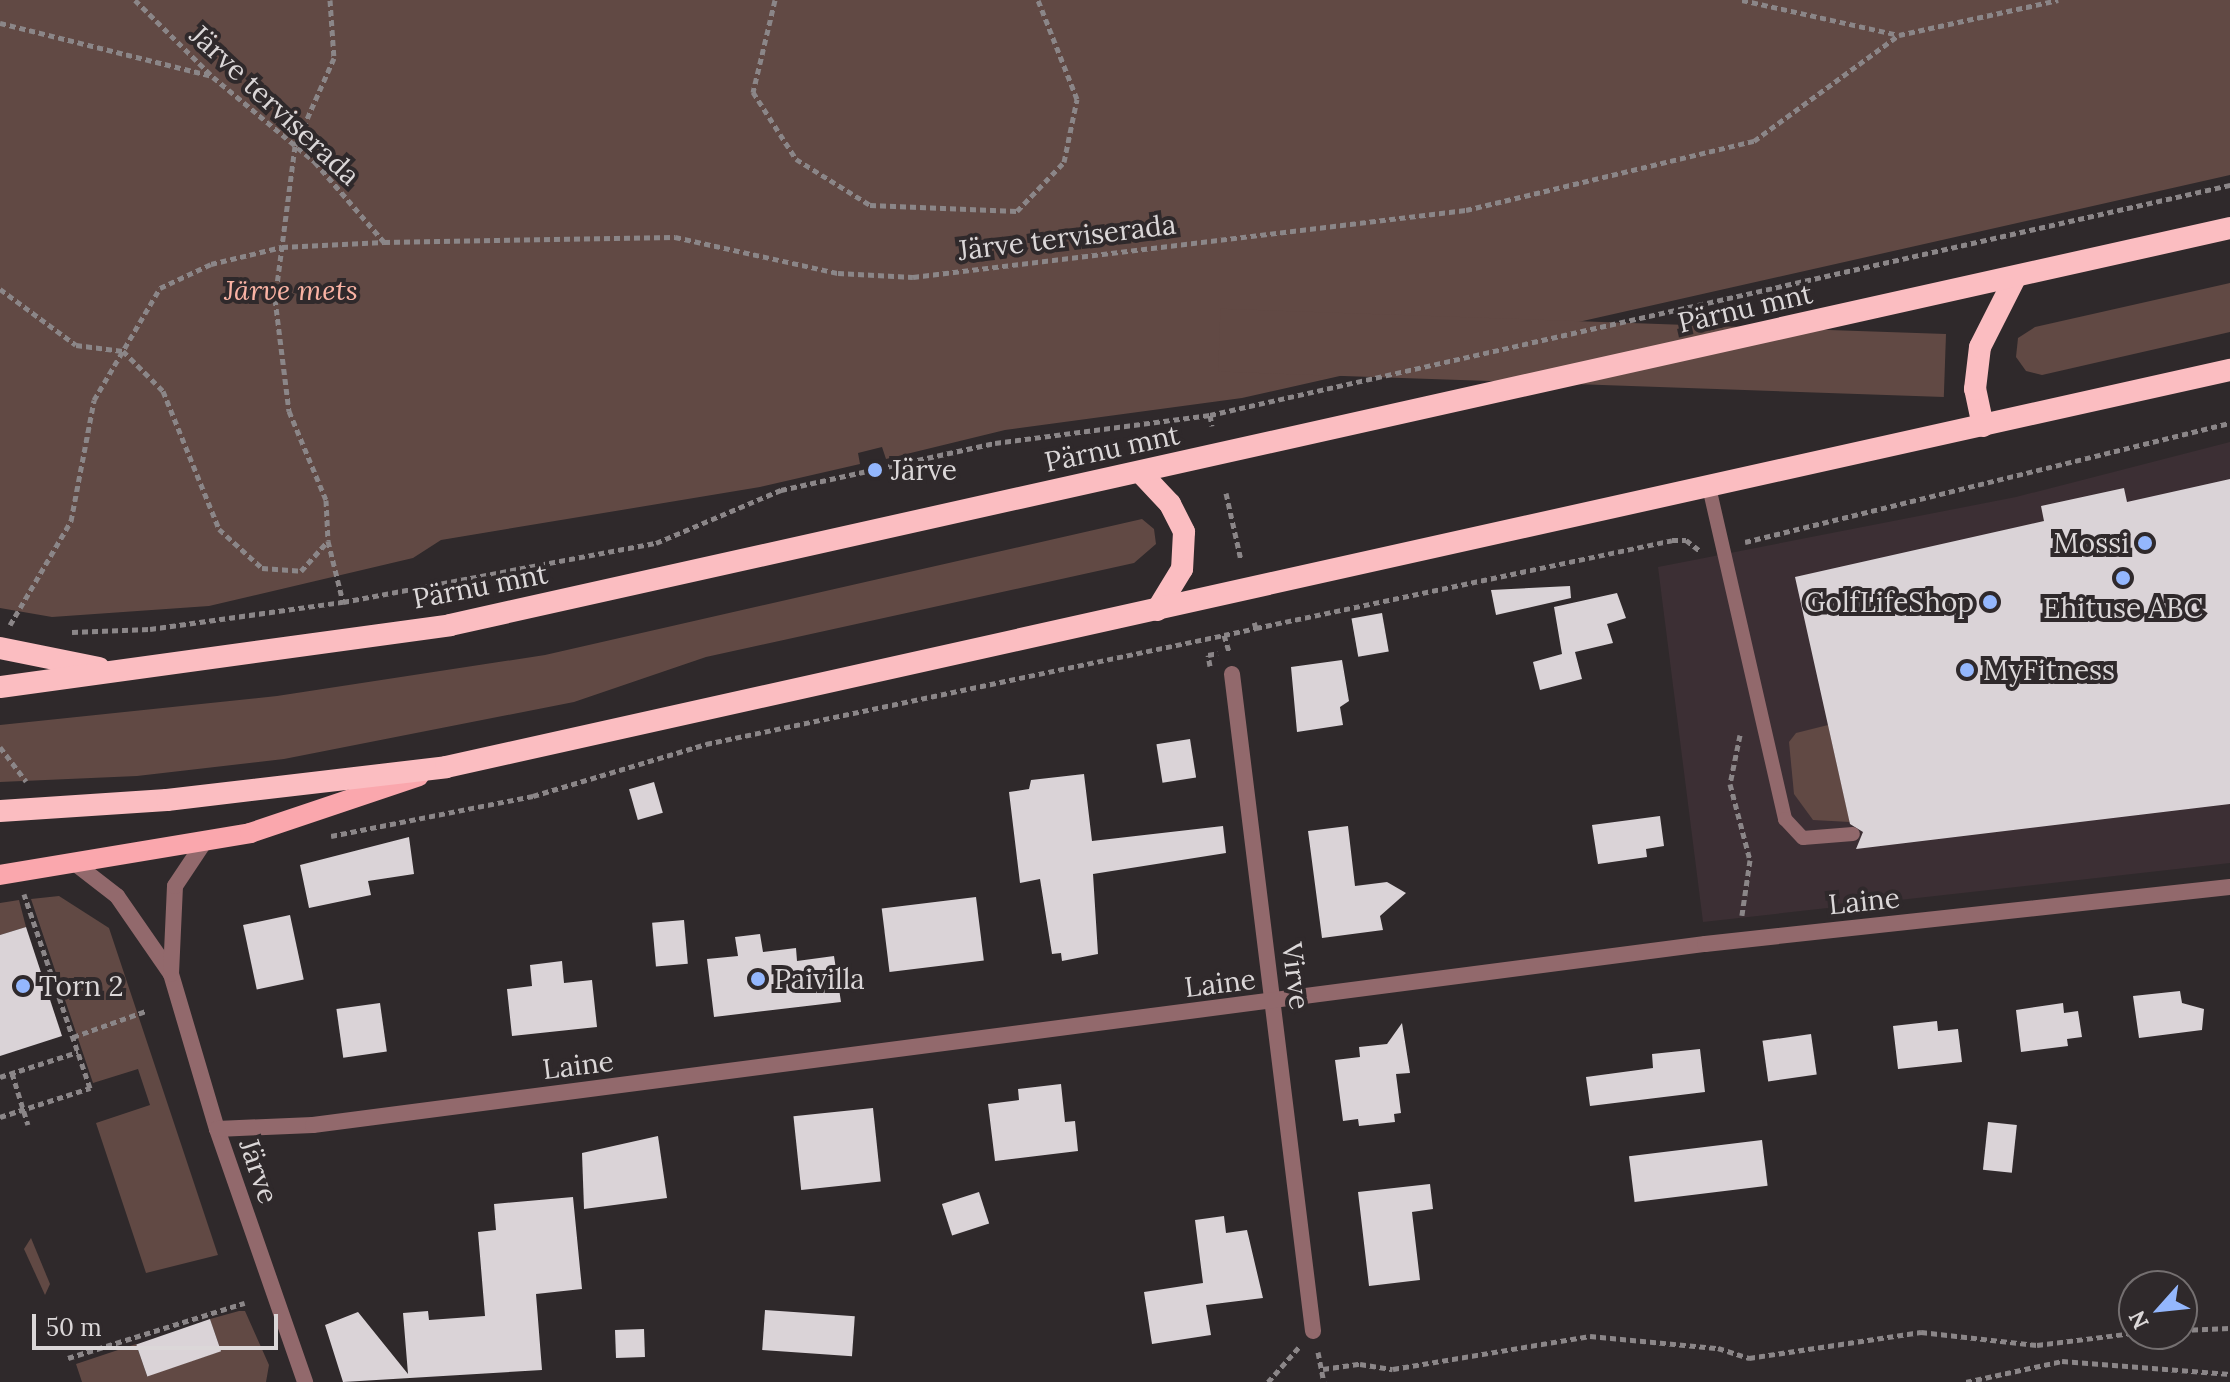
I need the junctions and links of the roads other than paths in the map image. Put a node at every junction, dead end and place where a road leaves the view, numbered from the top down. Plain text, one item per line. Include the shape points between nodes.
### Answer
1 (2230, 228) edge
2 (2015, 278) junction
3 (2230, 370) edge
4 (1983, 426) junction
5 (1140, 472) junction
6 (1709, 487) junction
7 (1157, 610) junction
8 (0, 648) edge
9 (120, 673) junction
10 (1232, 674) dead end
11 (0, 687) edge
12 (446, 767) junction
13 (0, 811) edge
14 (1853, 834) dead end
15 (205, 841) junction
16 (77, 865) junction
17 (0, 875) edge
18 (2230, 887) edge
19 (171, 974) junction
20 (1274, 1002) junction
21 (217, 1129) junction
22 (1313, 1331) road end
23 (305, 1382) edge

1 - 2 highway, Pärnu mnt
2 - 4 highway via 1980,347 1975,389
2 - 5 highway, Pärnu mnt
3 - 4 highway
4 - 6 highway
5 - 7 highway via 1170,504 1184,532 1182,569
5 - 9 highway, Pärnu mnt via 450,625
6 - 7 highway
6 - 14 lane via 1785,819 1803,838
7 - 12 highway
8 - 9 highway
9 - 11 highway, Pärnu mnt
10 - 20 street, Virve
12 - 13 highway via 167,800
12 - 15 main road via 250,833
15 - 16 main road
15 - 19 street, Järve via 175,886
16 - 17 main road
16 - 19 street, Järve via 117,896
18 - 20 street, Laine via 1746,940
19 - 21 street, Järve
20 - 21 street, Laine via 313,1125
20 - 22 street, Virve
21 - 23 street, Järve

